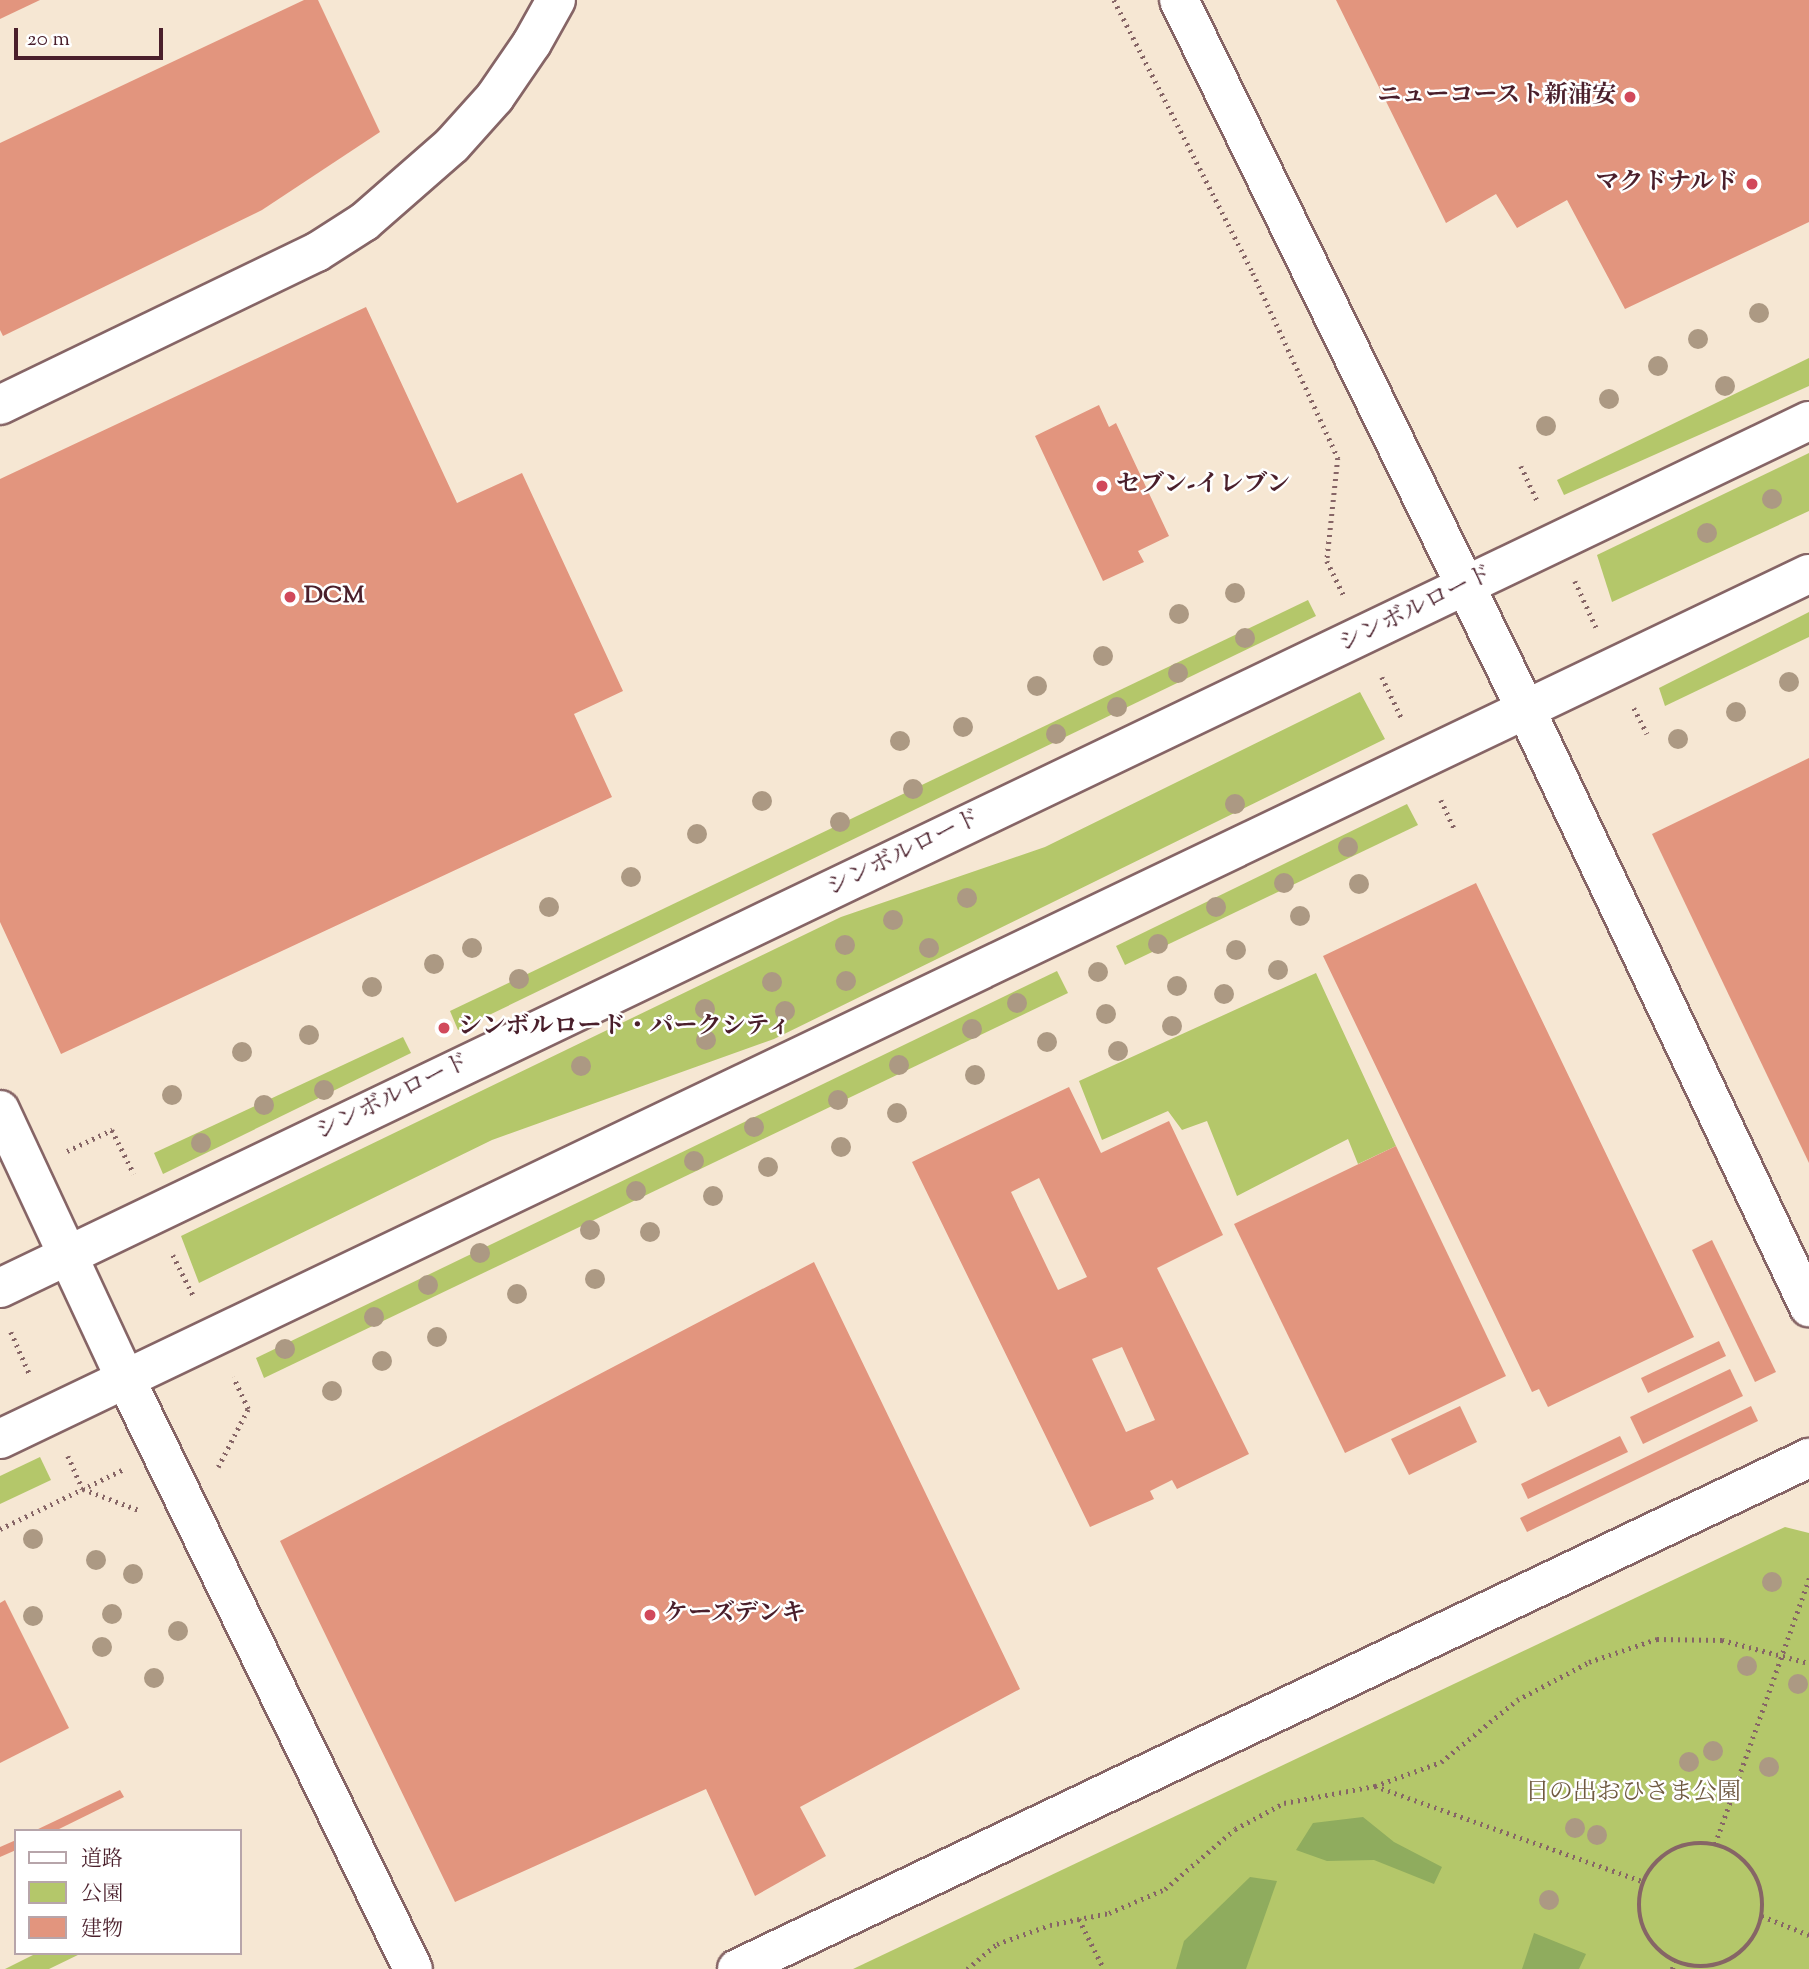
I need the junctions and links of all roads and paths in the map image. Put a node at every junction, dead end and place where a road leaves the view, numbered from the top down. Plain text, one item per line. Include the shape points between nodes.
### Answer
1 (556, 0) edge
2 (1114, 0) edge
3 (1179, 0) edge
4 (0, 405) edge
5 (1809, 421) edge
6 (1521, 466) dead end
7 (1557, 542) junction
8 (1809, 574) edge
9 (1464, 586) junction
10 (1362, 635) junction
11 (1615, 667) junction
12 (1526, 710) junction
13 (1647, 734) dead end
14 (1422, 759) junction
15 (1454, 828) dead end
16 (0, 1110) edge
17 (29, 1169) junction
18 (153, 1214) junction
19 (70, 1254) junction
20 (0, 1288) edge
21 (1809, 1307) edge
22 (213, 1336) junction
23 (125, 1378) junction
24 (0, 1438) edge
25 (160, 1451) junction
26 (1809, 1458) edge
27 (217, 1469) dead end
28 (0, 1529) edge
29 (1809, 1578) edge
30 (1783, 1655) junction
31 (1809, 1663) edge
32 (1375, 1786) junction
33 (1715, 1844) junction
34 (1644, 1882) junction
35 (1762, 1916) junction
36 (1079, 1919) junction
37 (1809, 1934) edge
38 (1675, 1961) junction
39 (413, 1969) edge
40 (737, 1969) edge
41 (967, 1969) edge
42 (1104, 1969) edge
43 (1672, 1969) edge

1 - 4 street via 495,97 452,145 364,222 317,252
2 - 10 path via 1253,274 1338,458 1327,561
3 - 9 street
5 - 7 street, シンボルロード
6 - 7 path
7 - 9 street, シンボルロード
7 - 11 path
8 - 11 street
9 - 10 street, シンボルロード
9 - 12 street
10 - 14 path
10 - 18 street, シンボルロード
11 - 12 street
11 - 13 path
12 - 14 street
12 - 21 street
14 - 15 path
14 - 22 street
16 - 17 street
17 - 18 path via 112,1130
17 - 19 street
18 - 19 street, シンボルロード
18 - 22 path
19 - 20 street, シンボルロード
19 - 23 street
22 - 23 street
22 - 27 path via 248,1409
23 - 24 street
23 - 25 street
25 - 28 path
25 - 39 street
26 - 40 street
29 - 30 path
30 - 31 path
30 - 32 path via 1722,1640 1657,1639 1588,1662 1517,1700 1441,1762
30 - 33 path
32 - 34 path
32 - 36 path via 1284,1803 1235,1829 1165,1889 1109,1913
33 - 34 path via 1692,1844 1672,1851 1655,1864
33 - 35 path via 1748,1865 1758,1881
34 - 38 path via 1639,1903 1642,1924 1659,1951
35 - 37 path
35 - 38 path via 1745,1949 1730,1959 1692,1967
36 - 41 path via 996,1944
36 - 42 path
38 - 43 path

